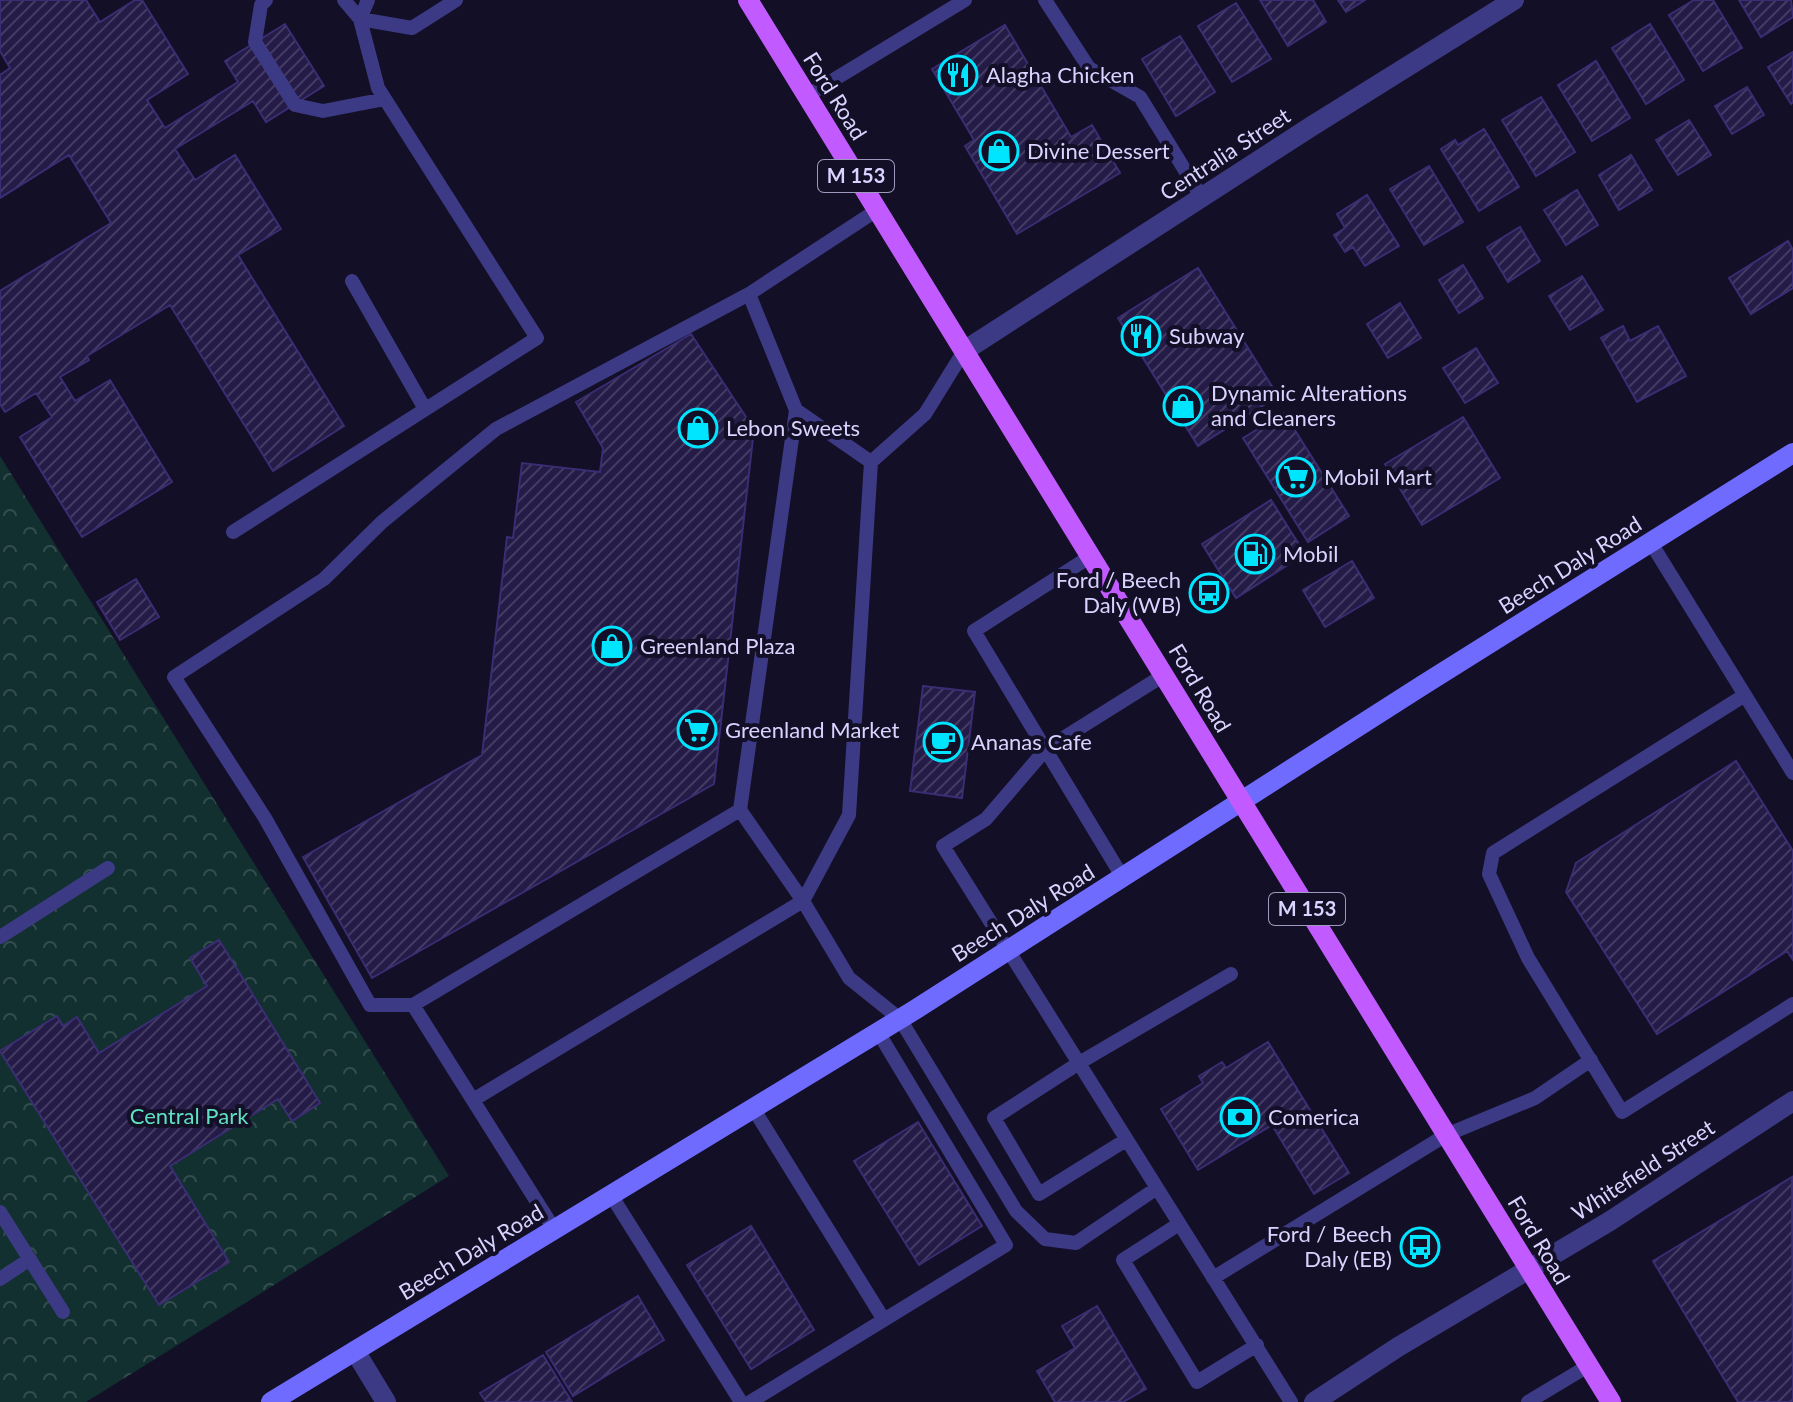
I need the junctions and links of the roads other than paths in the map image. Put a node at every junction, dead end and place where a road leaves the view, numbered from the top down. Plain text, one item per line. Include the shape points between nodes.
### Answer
1 (266, 0) edge
2 (344, 0) edge
3 (368, 0) edge
4 (456, 0) edge
5 (748, 0) edge
6 (965, 0) edge
7 (1045, 0) edge
8 (1514, 0) edge
9 (360, 19) junction
10 (807, 96) junction
11 (385, 99) junction
12 (1202, 198) junction
13 (877, 210) junction
14 (352, 281) dead end
15 (749, 294) junction
16 (964, 351) junction
17 (425, 409) junction
18 (796, 410) junction
19 (1793, 453) edge
20 (871, 462) junction
21 (233, 532) dead end
22 (1651, 543) junction
23 (1091, 556) junction
24 (1164, 675) junction
25 (1745, 695) junction
26 (1046, 749) junction
27 (1793, 773) edge
28 (1242, 803) junction
29 (740, 810) junction
30 (108, 868) dead end
31 (1123, 878) junction
32 (803, 901) junction
33 (0, 937) edge
34 (1008, 951) junction
35 (1231, 974) dead end
36 (1793, 1004) edge
37 (413, 1005) junction
38 (900, 1019) junction
39 (878, 1032) junction
40 (1591, 1060) junction
41 (1079, 1063) junction
42 (473, 1100) junction
43 (1793, 1101) edge
44 (753, 1108) junction
45 (1446, 1135) junction
46 (1126, 1140) junction
47 (1157, 1188) junction
48 (611, 1195) junction
49 (0, 1212) edge
50 (1179, 1224) junction
51 (554, 1229) junction
52 (30, 1259) junction
53 (1529, 1270) junction
54 (1213, 1278) junction
55 (0, 1279) edge
56 (63, 1312) dead end
57 (884, 1320) junction
58 (1257, 1345) junction
59 (355, 1351) junction
60 (1588, 1366) junction
61 (271, 1402) edge
62 (386, 1402) edge
63 (741, 1402) edge
64 (750, 1402) edge
65 (1291, 1402) edge
66 (1314, 1402) edge
67 (1528, 1402) edge
68 (1611, 1402) edge

1 - 11 lane via 255,42 295,105 323,111
2 - 9 lane
3 - 9 lane
4 - 9 lane via 412,28
5 - 10 main road, Ford Road / M 153
6 - 10 lane
7 - 12 lane via 1089,68 1140,97
8 - 12 street, Centralia Street
9 - 11 lane
10 - 13 main road, Ford Road / M 153
11 - 17 lane via 537,338
12 - 16 street, Centralia Street
13 - 15 lane
13 - 16 main road, Ford Road / M 153
14 - 17 lane
15 - 18 lane
15 - 37 lane via 496,429 382,522 324,579 174,677 265,818 370,1005
16 - 20 lane via 925,414
16 - 23 main road, Ford Road / M 153
17 - 21 lane
18 - 20 lane
18 - 29 lane
19 - 22 main road, Beech Daly Road
20 - 32 lane via 849,815
22 - 25 lane
22 - 28 main road, Beech Daly Road
23 - 24 main road, Ford Road / M 153
23 - 26 lane via 974,631
24 - 26 lane
24 - 28 main road, Ford Road / M 153
25 - 27 lane
25 - 40 lane via 1493,853 1489,874 1528,958
26 - 31 lane
26 - 34 lane via 986,819 943,846
28 - 31 main road, Beech Daly Road
28 - 45 main road, Ford Road / M 153
29 - 32 lane
29 - 37 lane
30 - 33 lane
31 - 34 main road, Beech Daly Road
32 - 38 lane via 849,978
32 - 42 lane
34 - 38 main road, Beech Daly Road
34 - 41 lane
35 - 41 lane
36 - 40 lane via 1622,1112
37 - 42 lane
38 - 39 main road, Beech Daly Road
38 - 47 lane via 1016,1211 1045,1239 1076,1243
39 - 44 main road, Beech Daly Road
39 - 57 lane via 1006,1245
40 - 45 lane via 1535,1098
41 - 46 lane
41 - 46 lane via 994,1118 1039,1194
42 - 51 lane
43 - 53 street, Whitefield Street
44 - 48 main road, Beech Daly Road
44 - 57 lane
45 - 53 main road, Ford Road / M 153
45 - 54 lane
46 - 47 lane
47 - 50 lane
48 - 51 main road, Beech Daly Road
48 - 63 lane
49 - 52 lane
50 - 54 lane
50 - 58 lane via 1123,1260 1197,1382
51 - 59 main road, Beech Daly Road
52 - 55 lane
52 - 56 lane
53 - 60 main road, Ford Road / M 153
53 - 66 street, Whitefield Street
54 - 58 lane
57 - 64 lane
58 - 65 lane
59 - 61 main road, Beech Daly Road
59 - 62 street
60 - 67 lane
60 - 68 main road, Ford Road / M 153

